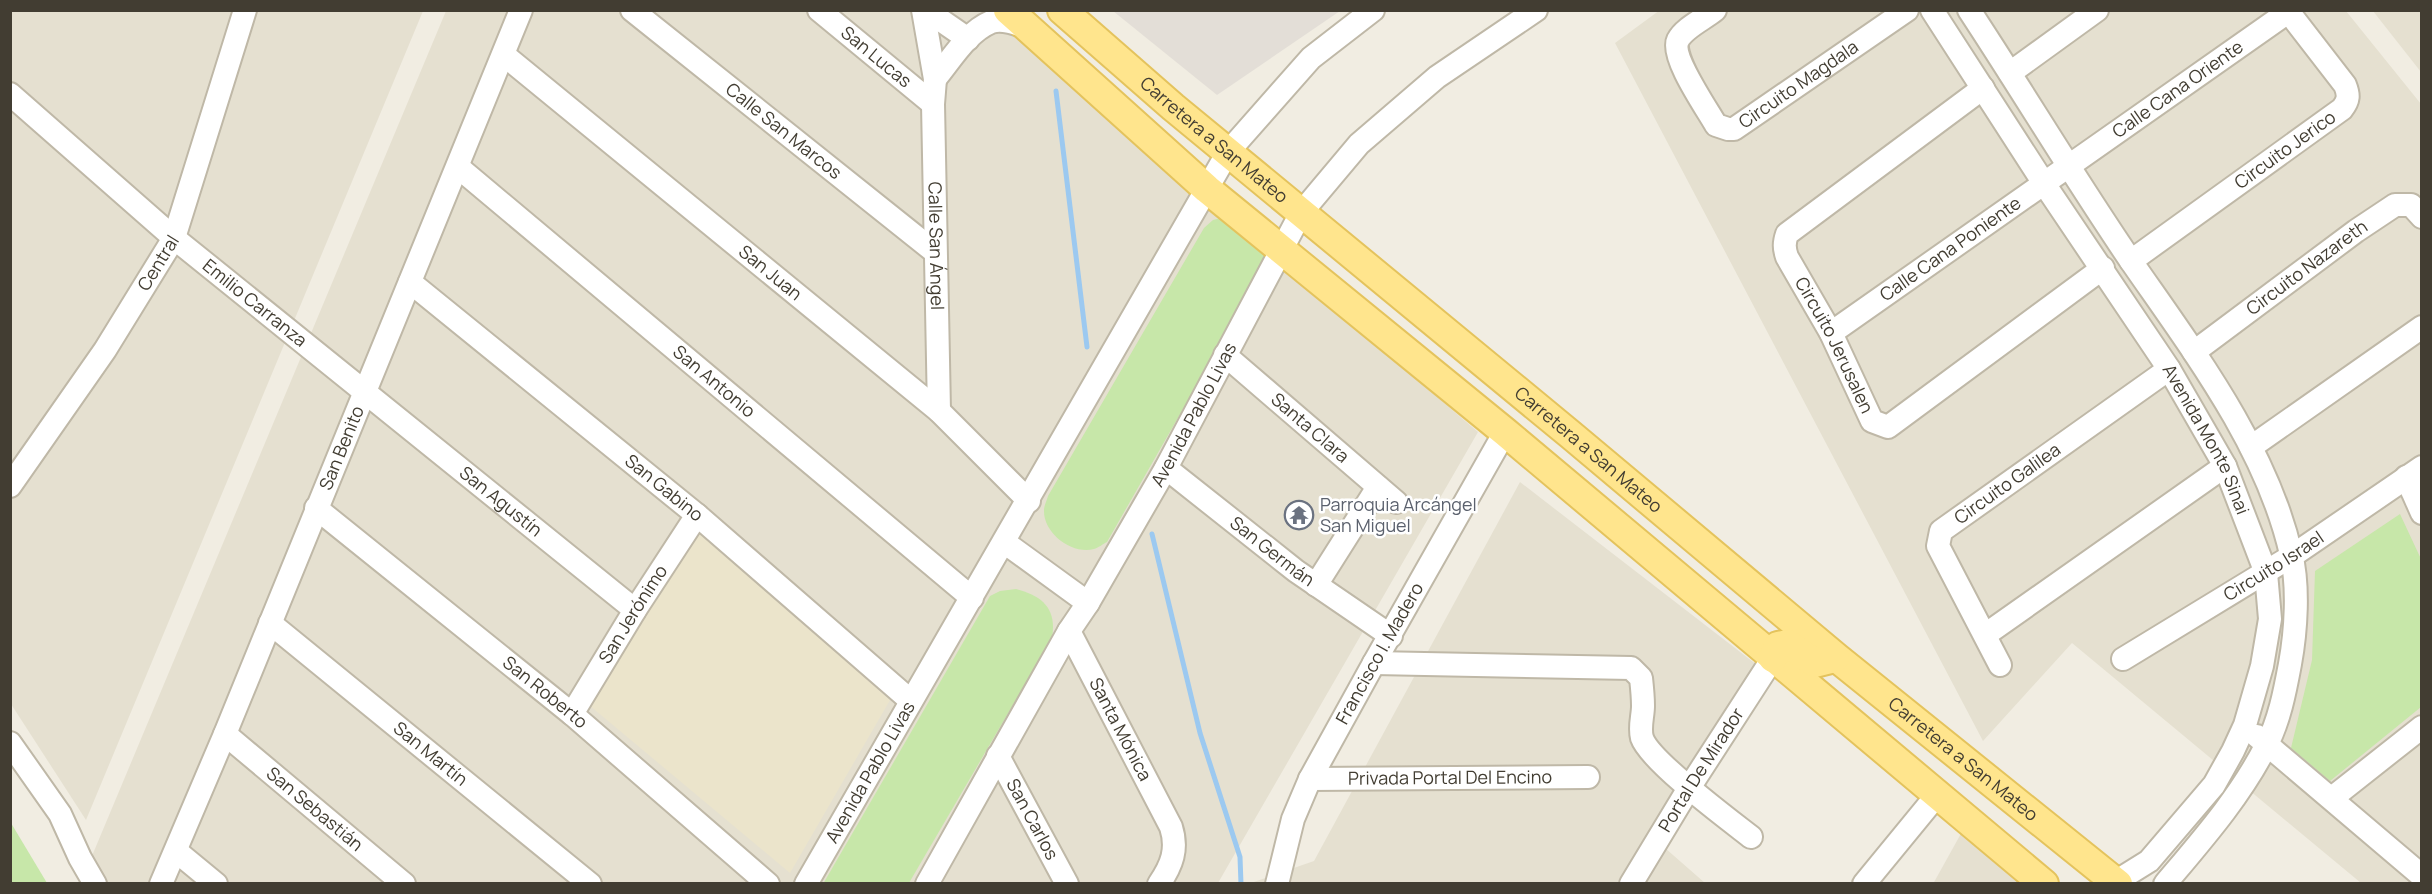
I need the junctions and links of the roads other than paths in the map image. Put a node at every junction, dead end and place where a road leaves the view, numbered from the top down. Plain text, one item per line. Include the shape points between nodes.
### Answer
1 (244, 10) edge
2 (520, 10) edge
3 (632, 10) edge
4 (819, 10) edge
5 (925, 10) edge
6 (1062, 10) edge
7 (1373, 10) edge
8 (1536, 10) edge
9 (1715, 10) edge
10 (1907, 10) edge
11 (1932, 10) edge
12 (1969, 10) edge
13 (2097, 10) edge
14 (2287, 11) edge
15 (1019, 20) edge
16 (968, 39) junction
17 (504, 54) junction
18 (2010, 73) junction
19 (935, 79) junction
20 (1983, 88) junction
21 (10, 94) edge
22 (933, 104) junction
23 (1228, 152) junction
24 (2069, 166) junction
25 (458, 167) junction
26 (2045, 185) junction
27 (1208, 189) junction
28 (1300, 213) junction
29 (2421, 217) edge
30 (174, 238) junction
31 (1281, 249) junction
32 (935, 252) junction
33 (2131, 261) junction
34 (2103, 268) junction
35 (410, 282) junction
36 (2421, 327) edge
37 (1831, 333) junction
38 (2194, 352) junction
39 (1226, 355) junction
40 (2169, 369) junction
41 (363, 393) junction
42 (939, 411) junction
43 (1505, 432) junction
44 (1571, 435) junction
45 (2251, 447) junction
46 (2225, 466) junction
47 (1166, 468) junction
48 (2414, 472) edge
49 (10, 486) edge
50 (1378, 487) junction
51 (1029, 501) junction
52 (1396, 502) dead end
53 (316, 508) junction
54 (2421, 513) edge
55 (697, 515) junction
56 (1004, 542) junction
57 (2292, 556) junction
58 (2266, 573) junction
59 (1316, 585) junction
60 (972, 598) junction
61 (1088, 603) junction
62 (635, 610) junction
63 (270, 623) junction
64 (1069, 632) junction
65 (1985, 635) junction
66 (1390, 636) junction
67 (1773, 658) junction
68 (1837, 658) junction
69 (2123, 659) dead end
70 (1374, 663) junction
71 (2000, 665) dead end
72 (910, 701) junction
73 (572, 714) junction
74 (2245, 725) junction
75 (2421, 727) edge
76 (225, 734) junction
77 (10, 743) edge
78 (2267, 744) junction
79 (998, 756) junction
80 (1588, 777) dead end
81 (1311, 779) junction
82 (1689, 788) junction
83 (1937, 795) junction
84 (2332, 798) junction
85 (1751, 837) dead end
86 (176, 851) junction
87 (2420, 871) edge
88 (930, 881) edge
89 (2115, 882) edge
90 (95, 884) edge
91 (161, 884) edge
92 (216, 884) edge
93 (404, 884) edge
94 (590, 884) edge
95 (768, 884) edge
96 (806, 884) edge
97 (1067, 884) edge
98 (1159, 884) edge
99 (1277, 884) edge
100 (1631, 884) edge
101 (1864, 884) edge
102 (2044, 884) edge
103 (2165, 884) edge

1 - 30 street, Central
2 - 17 street, San Benito
3 - 32 street, Calle San Marcos
4 - 22 street, San Lucas
5 - 16 street, Calle San Ángel
5 - 19 street, Calle San Ángel
6 - 23 main road, Carretera a San Mateo
7 - 23 street, Avenida Pablo Livas via 1311,58
8 - 28 street, Avenida Pablo Livas via 1437,77 1368,137
9 - 10 street, Circuito Magdala via 1683,34 1677,53 1716,125 1734,129
11 - 20 street, Avenida Monte Sinai
12 - 18 street, Avenida Monte Sinai
13 - 18 street
14 - 24 street, Calle Cana Oriente
14 - 33 street, Circuito Jerico via 2345,85 2347,102
15 - 16 street via 992,22
15 - 27 main road, Carretera a San Mateo
16 - 19 street
17 - 25 street, San Benito
17 - 42 street, San Juan
18 - 24 street, Avenida Monte Sinai
19 - 22 street, Calle San Ángel
20 - 26 street, Avenida Monte Sinai
20 - 37 street, Circuito Jerusalen via 1787,234 1787,257
21 - 30 street, Emilio Carranza
22 - 32 street, Calle San Ángel
23 - 27 street, Avenida Pablo Livas
23 - 28 main road, Carretera a San Mateo
24 - 26 street, Calle Cana Poniente
24 - 33 street, Avenida Monte Sinai
25 - 35 street, San Benito
25 - 60 street, San Antonio
26 - 34 street, Avenida Monte Sinai
26 - 37 street, Calle Cana Poniente
27 - 31 main road, Carretera a San Mateo
27 - 51 street, Avenida Pablo Livas
28 - 31 street, Avenida Pablo Livas
28 - 44 main road, Carretera a San Mateo
29 - 38 street, Circuito Nazareth via 2410,205 2395,205
30 - 41 street, Emilio Carranza
30 - 49 street, Central via 105,350
31 - 39 street, Avenida Pablo Livas
31 - 43 main road, Carretera a San Mateo
32 - 42 street, Calle San Ángel
33 - 38 street, Avenida Monte Sinai
34 - 37 street, Circuito Jerusalen via 1888,427 1872,421
34 - 40 street, Avenida Monte Sinai
35 - 41 street, San Benito
35 - 55 street, San Gabino
36 - 45 street
38 - 45 street, Avenida Monte Sinai
39 - 47 street, Avenida Pablo Livas
39 - 50 street, Santa Clara
40 - 46 street, Avenida Monte Sinai
40 - 65 street, Circuito Galilea via 1941,531 1938,546
41 - 53 street, San Benito
41 - 62 street, San Agustín
42 - 51 street, San Juan
43 - 44 main road via 1505,424 1517,418 1543,435
43 - 66 street, Francisco I. Madero
43 - 67 main road, Carretera a San Mateo
44 - 68 main road, Carretera a San Mateo
45 - 57 street, Avenida Monte Sinai via 2277,502
46 - 58 street, Avenida Monte Sinai
46 - 65 street
47 - 59 street, San Germán
47 - 61 street, Avenida Pablo Livas
48 - 54 street
48 - 57 street, Circuito Israel
50 - 52 street, Santa Clara
50 - 59 street, San Germán
51 - 56 street, Avenida Pablo Livas
53 - 63 street, San Benito
53 - 73 street, San Roberto
55 - 62 street, San Jerónimo
55 - 72 street, San Gabino
56 - 60 street, Avenida Pablo Livas
56 - 61 street
57 - 58 street, Circuito Israel
57 - 78 street, Avenida Monte Sinai via 2292,649 2286,688
58 - 69 street, Circuito Israel
58 - 74 street, Avenida Monte Sinai via 2270,619 2262,666
59 - 66 street
60 - 72 street, Avenida Pablo Livas
61 - 64 street, Avenida Pablo Livas
62 - 73 street, San Jerónimo
63 - 76 street, San Benito
63 - 94 street, San Martín
64 - 79 street, Avenida Pablo Livas
64 - 98 street, Santa Mónica via 1171,827 1173,857
65 - 71 street, Circuito Galilea
66 - 70 street, Francisco I. Madero
67 - 68 main road via 1779,646 1788,644 1815,663
67 - 82 street, Portal De Mirador
67 - 83 main road, Carretera a San Mateo
68 - 89 main road, Carretera a San Mateo
70 - 81 street, Francisco I. Madero
70 - 82 street via 1631,668 1641,678 1642,737 1648,748
72 - 96 street, Avenida Pablo Livas
73 - 95 street, San Roberto
74 - 78 street
74 - 89 street, Avenida Monte Sinai via 2214,784 2149,861
75 - 84 street
76 - 86 street, San Benito
76 - 93 street, San Sebastián
77 - 90 street via 60,814
78 - 84 street
78 - 103 street, Avenida Monte Sinai via 2233,802
79 - 88 street, Avenida Pablo Livas
79 - 97 street, San Carlos
80 - 81 street, Privada Portal Del Encino
81 - 99 street, Francisco I. Madero via 1293,819
82 - 85 street
82 - 100 street, Portal De Mirador
83 - 101 street
83 - 102 main road, Carretera a San Mateo
84 - 87 street
86 - 91 street, San Benito
86 - 92 street

